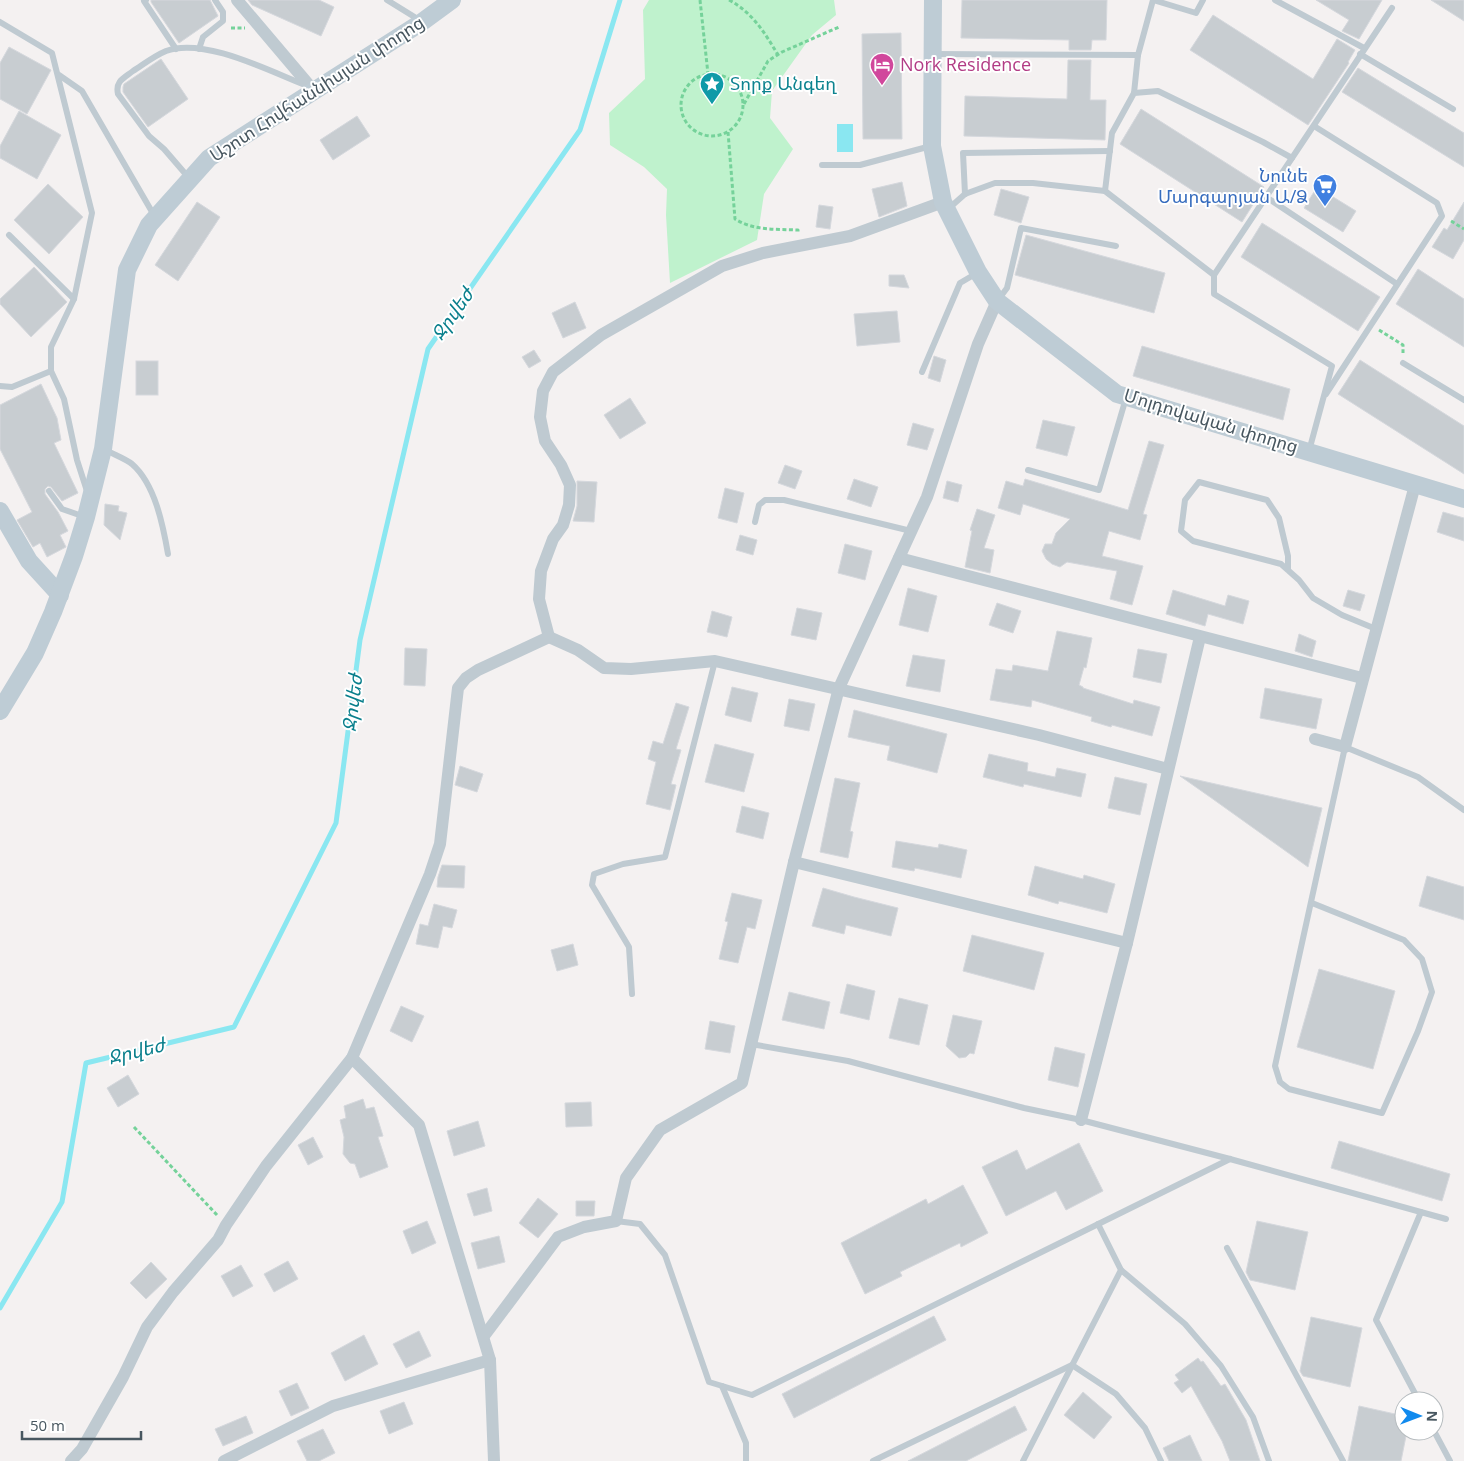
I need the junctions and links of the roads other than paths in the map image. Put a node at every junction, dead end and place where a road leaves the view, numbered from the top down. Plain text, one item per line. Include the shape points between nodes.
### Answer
1 (146, 0) edge
2 (214, 0) edge
3 (237, 0) edge
4 (387, 0) edge
5 (452, 0) edge
6 (932, 0) edge
7 (1153, 0) edge
8 (1203, 0) edge
9 (1275, 0) edge
10 (1392, 8) dead end
11 (0, 22) edge
12 (422, 22) junction
13 (176, 49) junction
14 (199, 49) junction
15 (1362, 51) junction
16 (932, 54) junction
17 (1138, 55) junction
18 (59, 75) junction
19 (314, 91) junction
20 (1134, 93) junction
21 (1453, 109) dead end
22 (1314, 126) junction
23 (932, 146) junction
24 (1110, 152) junction
25 (1292, 158) junction
26 (822, 164) dead end
27 (189, 179) junction
28 (1104, 191) junction
29 (965, 194) junction
30 (1266, 197) junction
31 (944, 206) junction
32 (155, 218) junction
33 (9, 235) dead end
34 (1116, 246) dead end
35 (978, 272) junction
36 (1214, 275) junction
37 (1397, 284) junction
38 (74, 299) junction
39 (997, 301) junction
40 (1403, 363) road end
41 (51, 370) junction
42 (922, 372) dead end
43 (0, 386) edge
44 (1126, 396) junction
45 (1323, 400) junction
46 (1464, 400) edge
47 (102, 449) junction
48 (1309, 451) junction
49 (1028, 470) dead end
50 (1415, 485) junction
51 (49, 491) dead end
52 (90, 499) junction
53 (1464, 499) edge
54 (0, 511) edge
55 (86, 517) junction
56 (755, 522) dead end
57 (911, 532) junction
58 (168, 554) dead end
59 (899, 558) junction
60 (1288, 570) junction
61 (60, 595) junction
62 (1376, 629) junction
63 (549, 637) junction
64 (1200, 637) junction
65 (715, 661) junction
66 (1362, 678) junction
67 (839, 688) junction
68 (0, 711) edge
69 (1316, 739) dead end
70 (1345, 747) junction
71 (1168, 769) junction
72 (1464, 810) edge
73 (794, 862) junction
74 (1312, 903) junction
75 (1127, 943) junction
76 (632, 994) dead end
77 (751, 1044) junction
78 (352, 1058) junction
79 (1081, 1120) junction
80 (1230, 1159) junction
81 (1422, 1212) junction
82 (1446, 1219) dead end
83 (616, 1221) junction
84 (1098, 1224) junction
85 (1227, 1248) dead end
86 (1121, 1270) junction
87 (484, 1336) junction
88 (490, 1360) junction
89 (1072, 1365) junction
90 (722, 1386) junction
91 (1413, 1391) edge
92 (1439, 1441) edge
93 (1025, 1460) edge
94 (71, 1461) edge
95 (224, 1461) edge
96 (494, 1461) edge
97 (746, 1461) edge
98 (873, 1461) edge
99 (1161, 1461) edge
100 (1269, 1461) edge
101 (1343, 1461) edge
102 (1450, 1461) edge

1 - 13 lane via 144,2
2 - 14 lane via 223,12 223,21 203,37
3 - 19 street
4 - 12 lane
5 - 12 street, Աշոտ Հովհաննիսյան փողոց
6 - 16 street, Մոլդովական փողոց
7 - 8 lane via 1196,13
7 - 17 lane
9 - 15 lane
10 - 15 lane
11 - 18 lane via 52,53
12 - 19 street, Աշոտ Հովհաննիսյան փողոց
13 - 14 lane
13 - 27 lane via 150,60 119,81 116,88 148,136 164,149
14 - 19 lane via 230,55
15 - 21 lane
15 - 22 lane
16 - 17 lane
16 - 23 street, Մոլդովական փողոց
17 - 20 lane
18 - 32 lane via 82,91
18 - 38 lane via 92,212
19 - 27 street, Աշոտ Հովհաննիսյան փողոց via 209,158
20 - 24 lane via 1112,133
20 - 25 lane via 1158,90
22 - 25 lane
22 - 37 lane via 1437,203 1442,216
23 - 26 lane via 860,165
23 - 31 street, Մոլդովական փողոց
24 - 28 lane
24 - 29 lane via 963,153
25 - 30 lane
27 - 32 street, Աշոտ Հովհաննիսյան փողոց
28 - 29 lane via 1033,183 995,183
28 - 36 lane
29 - 31 lane
30 - 36 lane
30 - 37 lane
31 - 35 street, Մոլդովական փողոց
31 - 63 street via 850,236 763,253 722,266 601,335 552,372 544,390 540,417 545,441 570,485 563,525 553,539 541,571 539,599
32 - 47 street, Աշոտ Հովհաննիսյան փողոց via 148,225 127,270
33 - 38 lane
34 - 39 lane via 1022,228 1007,288
35 - 39 street, Մոլդովական փողոց
35 - 42 lane via 960,283
36 - 45 lane via 1214,294 1332,366
37 - 45 lane
38 - 41 lane via 51,347
39 - 44 street, Մոլդովական փողոց via 1117,394
39 - 57 street via 978,344 927,497
40 - 46 lane
41 - 43 lane via 12,387
41 - 52 lane via 64,399 77,460
44 - 48 street, Մոլդովական փողոց
44 - 49 lane via 1099,490
45 - 48 lane
47 - 52 street, Աշոտ Հովհաննիսյան փողոց
47 - 58 lane via 131,463 146,480 163,526
48 - 50 street, Մոլդովական փողոց
50 - 53 street, Մոլդովական փողոց
50 - 62 street
51 - 55 lane via 62,509
52 - 55 street, Աշոտ Հովհաննիսյան փողոց
54 - 61 street via 29,561
55 - 61 street, Աշոտ Հովհաննիսյան փողոց
56 - 57 lane via 759,506 766,500 784,500
57 - 59 street
59 - 64 street
59 - 67 street
60 - 60 lane via 1281,564 1193,541 1180,531 1185,500 1199,482 1267,500 1278,518 1288,556
60 - 62 lane via 1313,598
61 - 68 street, Աշոտ Հովհաննիսյան փողոց via 35,653
62 - 66 street
63 - 65 street via 578,650 604,668 631,670
63 - 78 street via 478,670 458,688 440,844
64 - 66 street
64 - 71 street
65 - 67 street
65 - 76 lane via 665,857 623,864 594,874 592,885 629,947
66 - 70 street
67 - 71 street via 1039,734
67 - 73 street
69 - 70 street
70 - 72 lane via 1418,777
70 - 74 lane
71 - 75 street
73 - 75 street
73 - 77 street
74 - 74 lane via 1274,1066 1280,1082 1290,1089 1382,1113 1432,992 1422,959 1404,940
75 - 79 street
77 - 79 lane via 848,1061
77 - 83 street via 742,1083 660,1130 626,1178
78 - 87 street via 419,1125
78 - 94 street via 266,1166 218,1240 147,1327 82,1449
79 - 80 lane
80 - 81 lane
80 - 84 lane
81 - 82 lane
81 - 91 lane via 1376,1320
83 - 87 street via 584,1227 558,1237
83 - 90 lane via 640,1224 665,1254 709,1382
84 - 86 lane
84 - 90 lane via 752,1395
85 - 101 lane
86 - 89 lane
86 - 100 lane via 1185,1324 1221,1366 1253,1417
87 - 88 street
88 - 95 street via 332,1406
88 - 96 street
89 - 93 lane
89 - 98 lane
89 - 99 lane via 1116,1394 1145,1428
90 - 97 lane via 746,1443
92 - 102 lane

